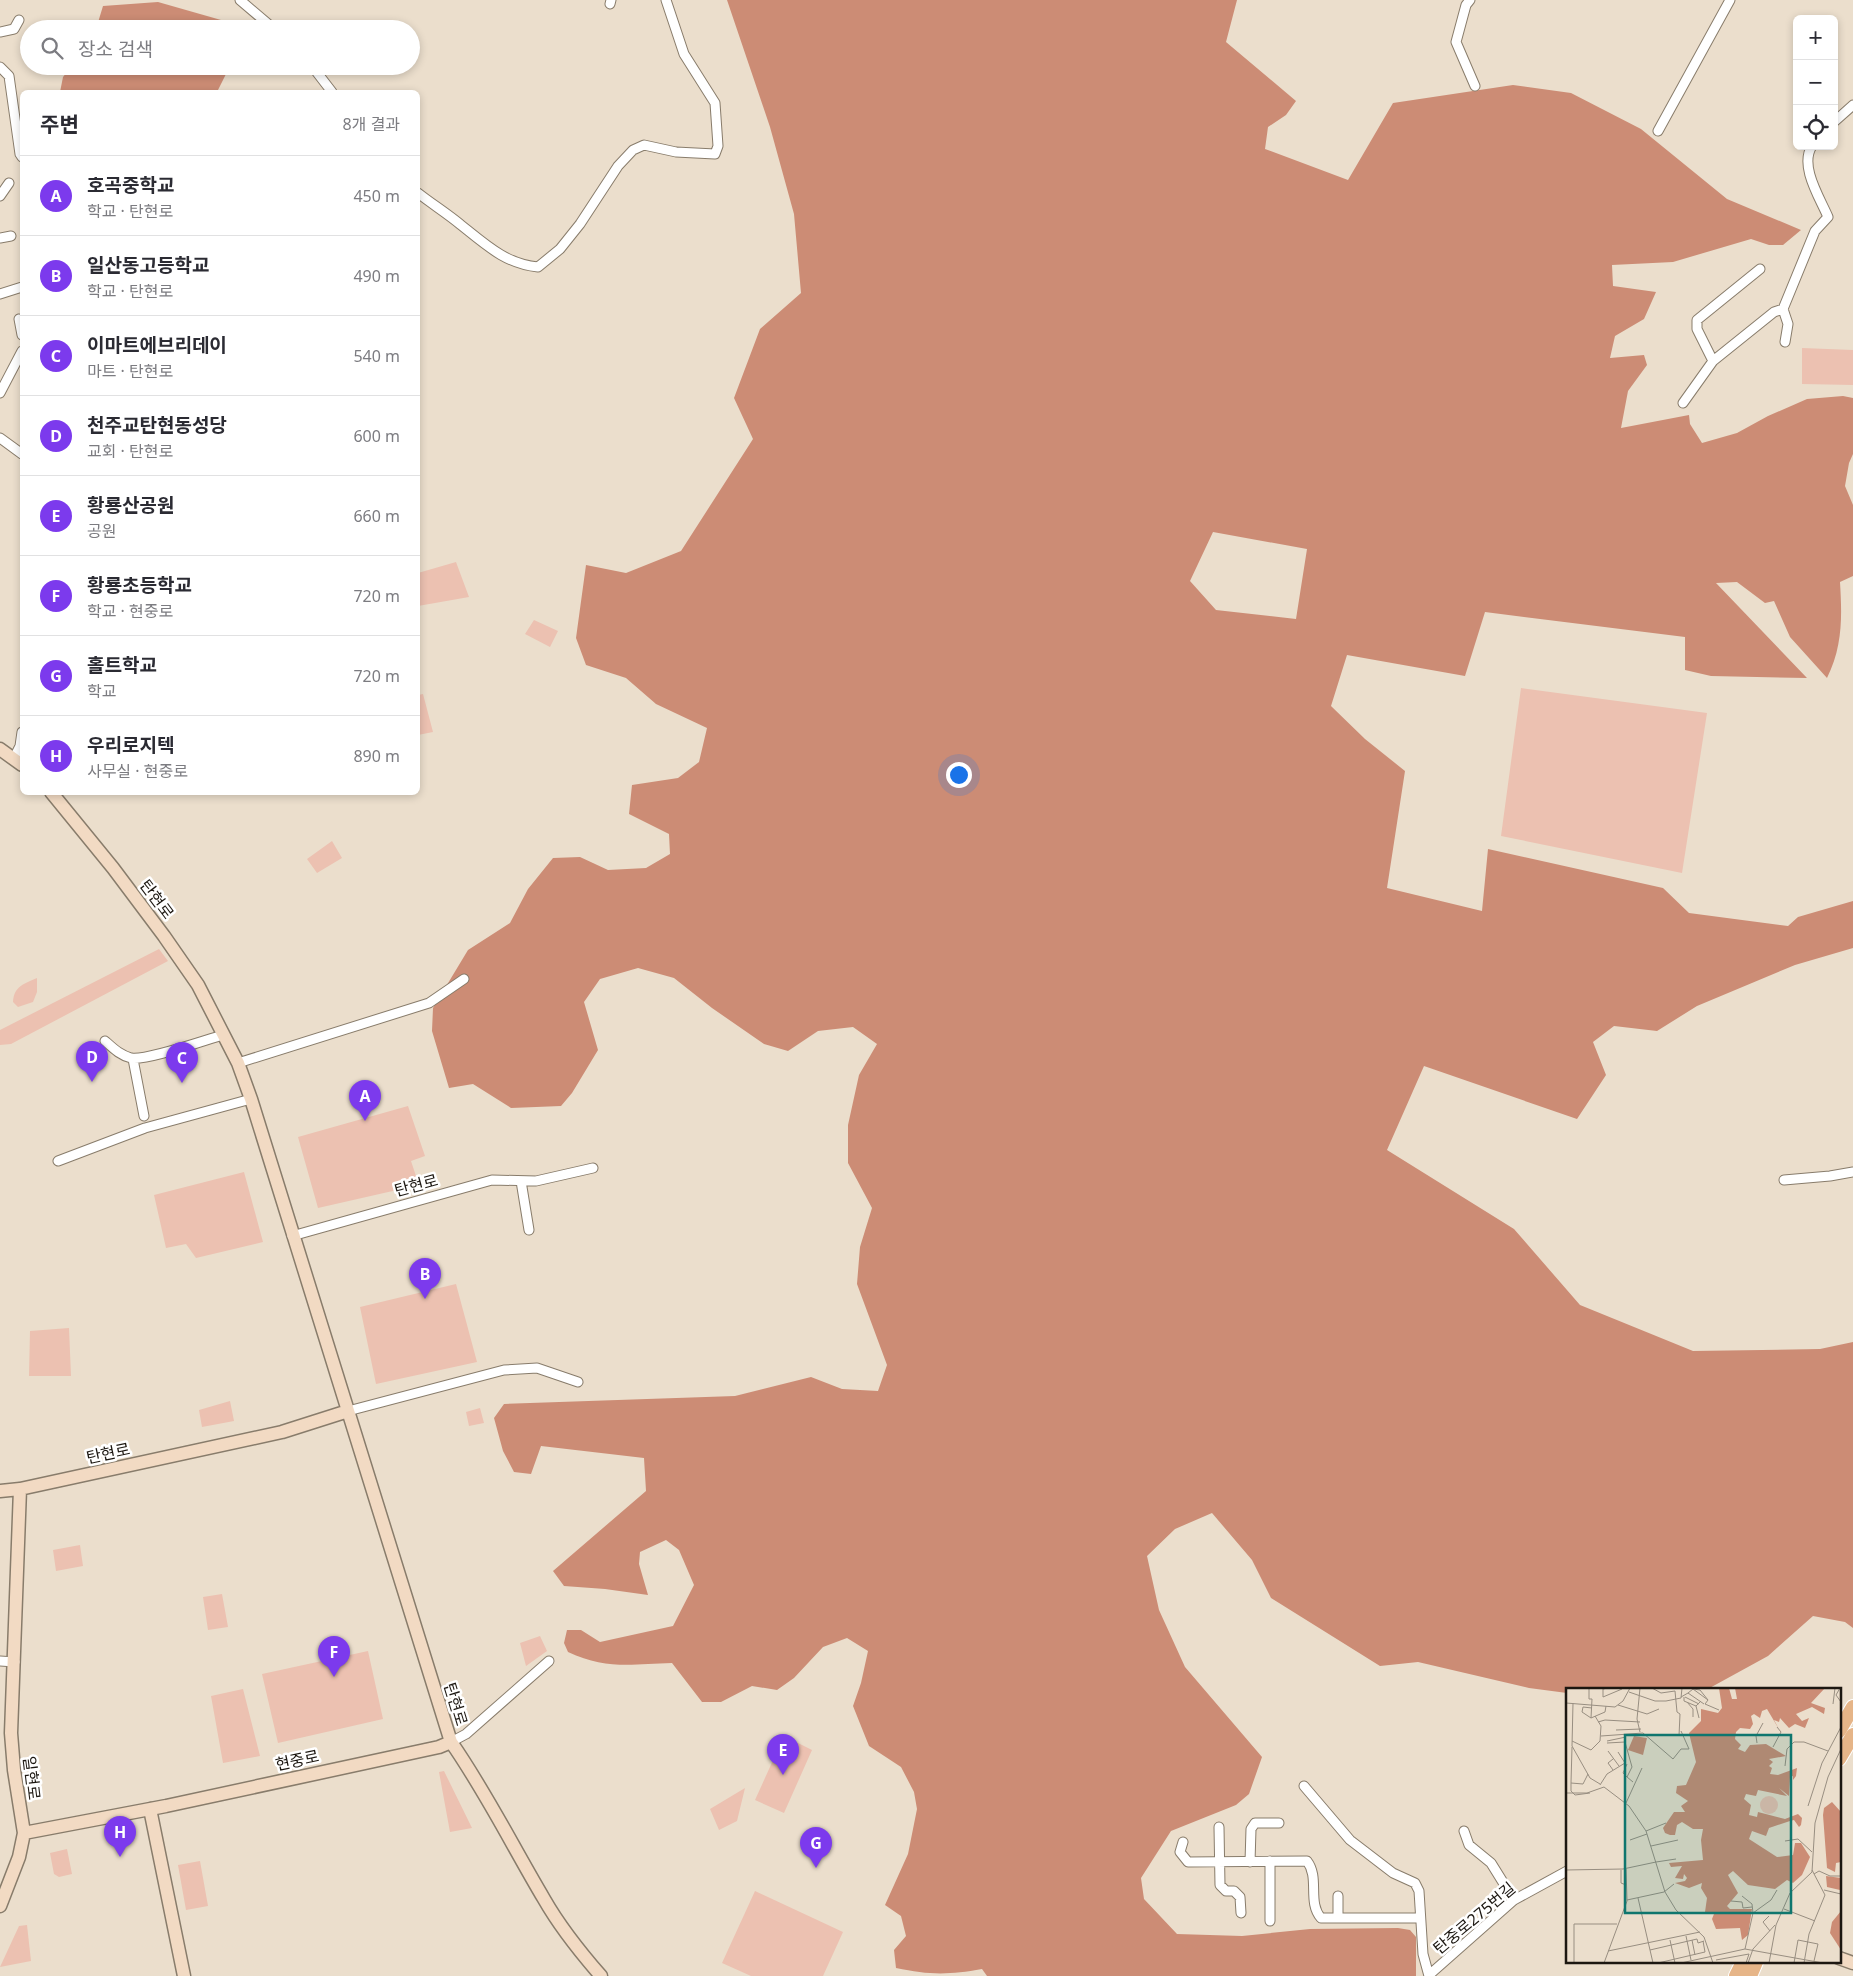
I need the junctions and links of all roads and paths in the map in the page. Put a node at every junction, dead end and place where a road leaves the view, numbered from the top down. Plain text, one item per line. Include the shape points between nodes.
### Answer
1 (240, 0) edge
2 (666, 0) edge
3 (1470, 0) edge
4 (1730, 0) edge
5 (19, 20) dead end
6 (263, 20) edge
7 (0, 32) edge
8 (0, 67) edge
9 (319, 75) edge
10 (1475, 86) dead end
11 (330, 90) edge
12 (1853, 104) edge
13 (1838, 118) edge
14 (1658, 131) dead end
15 (1809, 150) edge
16 (20, 154) edge
17 (9, 183) dead end
18 (420, 194) edge
19 (0, 196) edge
20 (11, 236) dead end
21 (0, 238) edge
22 (1760, 269) dead end
23 (20, 288) edge
24 (0, 294) edge
25 (1783, 309) junction
26 (19, 319) dead end
27 (20, 324) edge
28 (1785, 342) dead end
29 (20, 355) edge
30 (1713, 360) junction
31 (0, 392) edge
32 (1683, 402) dead end
33 (0, 438) edge
34 (20, 453) edge
35 (20, 746) edge
36 (0, 749) edge
37 (18, 761) edge
38 (53, 795) edge
39 (464, 979) dead end
40 (222, 1035) junction
41 (106, 1041) dead end
42 (133, 1059) junction
43 (238, 1063) junction
44 (251, 1099) junction
45 (144, 1116) dead end
46 (58, 1161) dead end
47 (593, 1168) dead end
48 (1853, 1172) edge
49 (1784, 1180) dead end
50 (521, 1181) junction
51 (529, 1230) dead end
52 (292, 1236) junction
53 (578, 1382) dead end
54 (348, 1411) junction
55 (20, 1489) junction
56 (0, 1491) edge
57 (549, 1660) dead end
58 (0, 1661) edge
59 (14, 1662) junction
60 (1853, 1707) edge
61 (1840, 1729) edge
62 (1853, 1735) edge
63 (451, 1742) junction
64 (1840, 1757) edge
65 (1304, 1786) dead end
66 (150, 1809) junction
67 (1279, 1823) dead end
68 (1219, 1827) dead end
69 (1464, 1831) dead end
70 (24, 1833) junction
71 (1183, 1842) dead end
72 (1270, 1861) junction
73 (1220, 1862) junction
74 (1250, 1862) junction
75 (1566, 1872) edge
76 (1338, 1896) dead end
77 (1514, 1900) junction
78 (0, 1906) edge
79 (1241, 1913) dead end
80 (1338, 1918) junction
81 (1420, 1918) junction
82 (1270, 1921) dead end
83 (1840, 1958) edge
84 (1853, 1963) edge
85 (1742, 1964) edge
86 (1755, 1964) edge
87 (184, 1976) edge
88 (601, 1976) edge
89 (1429, 1976) edge
90 (1736, 1976) edge
91 (1750, 1976) edge

1 - 6 street
2 - 18 street via 684,54 715,104 718,146 715,154 644,146 633,150 618,166 560,249 538,267 508,260
3 - 10 street via 1456,42
4 - 14 street
5 - 7 street via 14,30
8 - 16 street via 9,76
9 - 11 street
12 - 13 street
15 - 25 street via 1808,170 1828,217 1815,230
17 - 19 street
20 - 21 street
22 - 30 street via 1696,320 1696,329
23 - 24 street
25 - 28 street via 1788,324
25 - 30 street via 1774,312
26 - 27 street
29 - 31 street
30 - 32 street
33 - 34 street
35 - 37 street
36 - 37 main road
38 - 40 main road, 탄현로 via 164,936 198,985
39 - 43 street via 429,1003
40 - 42 street
40 - 43 main road, 탄현로
41 - 42 street via 118,1053
42 - 45 street
43 - 44 main road, 탄현로
44 - 46 street via 145,1128
44 - 52 main road, 탄현로
47 - 50 street, 탄현로 via 536,1181
48 - 49 street
50 - 51 street
50 - 52 street, 탄현로 via 492,1180
52 - 54 main road, 탄현로
53 - 54 street, 탄현로 via 537,1368 504,1370
54 - 55 main road, 탄현로 via 282,1432
54 - 63 main road, 탄현로
55 - 56 main road
55 - 59 main road, 일현로
57 - 63 street via 466,1734
58 - 59 street
59 - 70 main road, 일현로 via 11,1733
60 - 61 main road
62 - 64 main road
63 - 66 main road, 현중로
63 - 88 main road, 탄현로 via 545,1901
65 - 81 street, 탄중로275번길 via 1350,1840 1394,1873 1415,1883 1419,1890
66 - 70 main road, 현중로
66 - 87 main road
67 - 74 street via 1254,1823
68 - 73 street
69 - 77 street via 1469,1846 1490,1863
70 - 78 main road, 일현로 via 19,1857
71 - 73 street via 1180,1852 1188,1862
72 - 74 street
72 - 80 street via 1307,1861 1313,1869 1315,1911 1321,1918
72 - 82 street
73 - 74 street
73 - 79 street via 1220,1885 1240,1897
75 - 77 street, 탄중로275번길
76 - 80 street
77 - 89 street, 탄중로275번길
80 - 81 street
81 - 89 street, 탄중로275번길 via 1422,1954
83 - 84 main road
85 - 90 main road
86 - 91 main road

